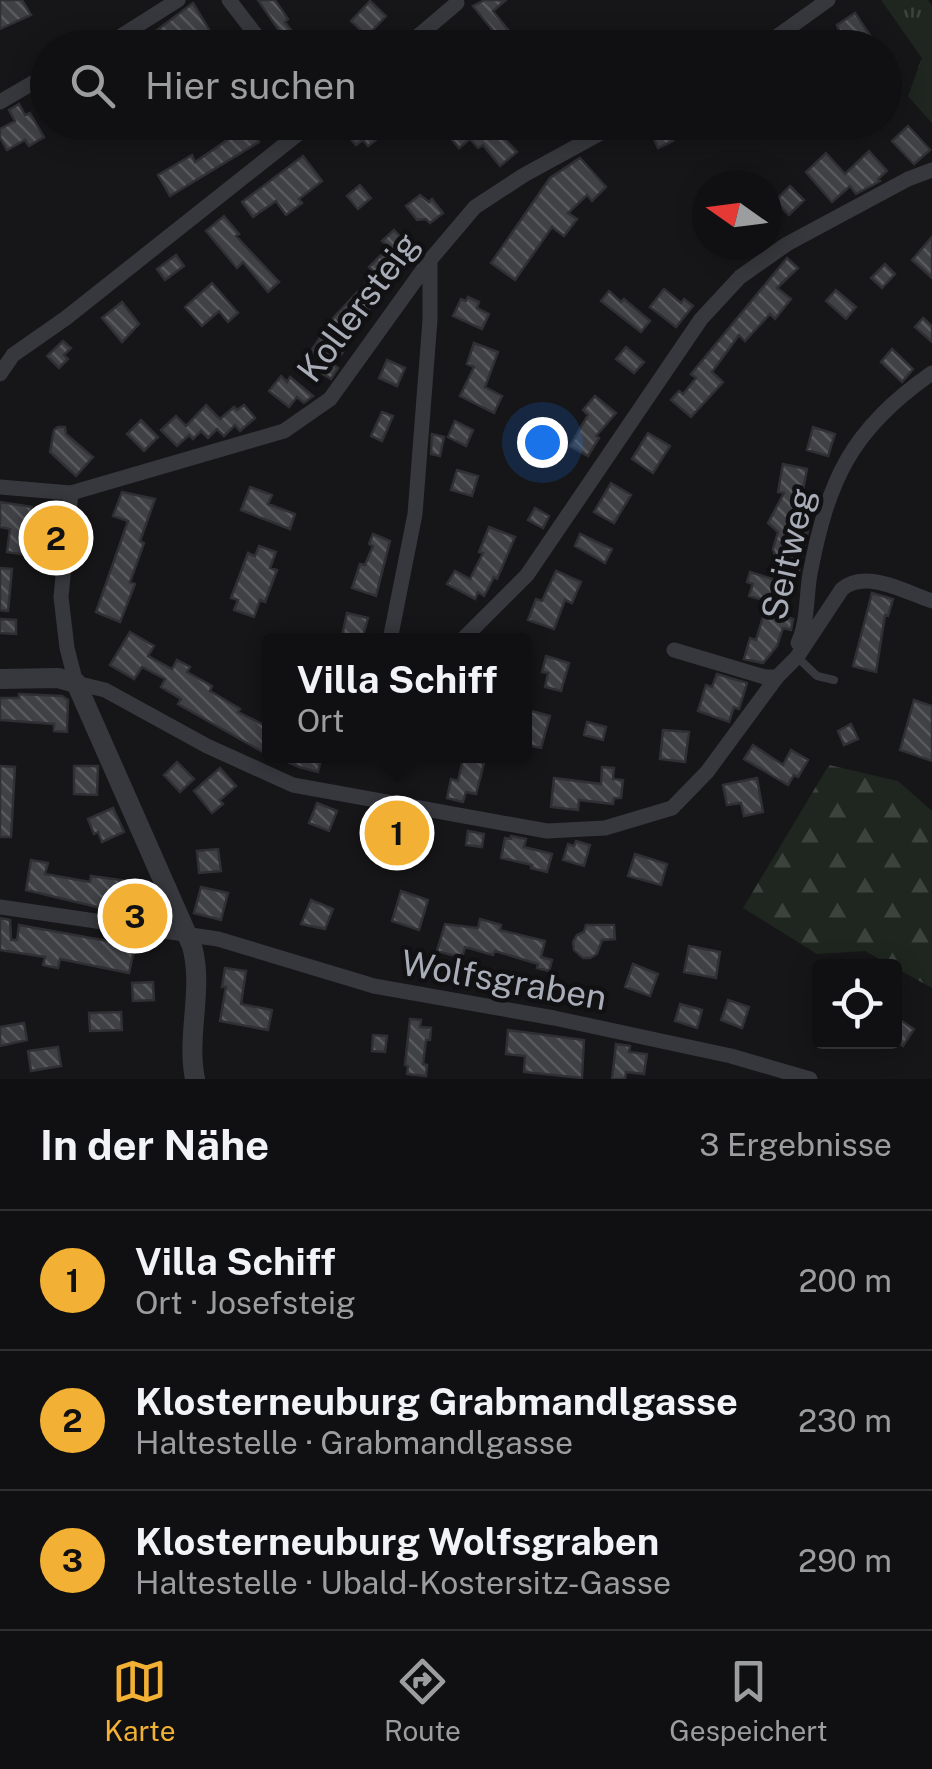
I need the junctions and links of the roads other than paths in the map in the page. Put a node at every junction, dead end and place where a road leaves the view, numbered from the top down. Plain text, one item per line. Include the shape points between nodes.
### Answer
1 (178, 0) edge
2 (229, 0) edge
3 (828, 0) edge
4 (457, 4) dead end
5 (130, 30) edge
6 (252, 30) edge
7 (426, 30) edge
8 (786, 30) edge
9 (30, 84) edge
10 (0, 102) edge
11 (290, 140) edge
12 (588, 140) edge
13 (932, 170) edge
14 (430, 260) junction
15 (932, 373) edge
16 (0, 374) edge
17 (0, 486) edge
18 (71, 492) junction
19 (932, 601) edge
20 (391, 633) edge
21 (469, 633) edge
22 (674, 650) dead end
23 (787, 666) junction
24 (0, 678) edge
25 (834, 680) dead end
26 (76, 683) junction
27 (0, 907) edge
28 (188, 935) junction
29 (194, 1079) edge
30 (810, 1079) edge

1 - 5 street
2 - 6 street
3 - 8 street
4 - 7 street
9 - 10 street
11 - 16 street via 13,356
12 - 14 street, Kollersteig via 475,207
13 - 21 street via 786,244 740,278 700,319 527,575
14 - 18 street, Kollersteig via 330,399 310,415 284,431
14 - 20 street via 415,514
15 - 23 street, Seitweg via 864,432 833,484 803,632
17 - 18 street, Kollersteig
18 - 26 street via 60,598
19 - 23 street via 869,580 851,581
22 - 23 street via 765,677
23 - 25 lane
23 - 26 street via 672,808 605,828 547,831 293,784 105,690
24 - 26 street
26 - 28 street
27 - 28 street, Wolfsgraben
28 - 29 street via 196,972
28 - 30 street, Wolfsgraben via 374,986 554,1018

